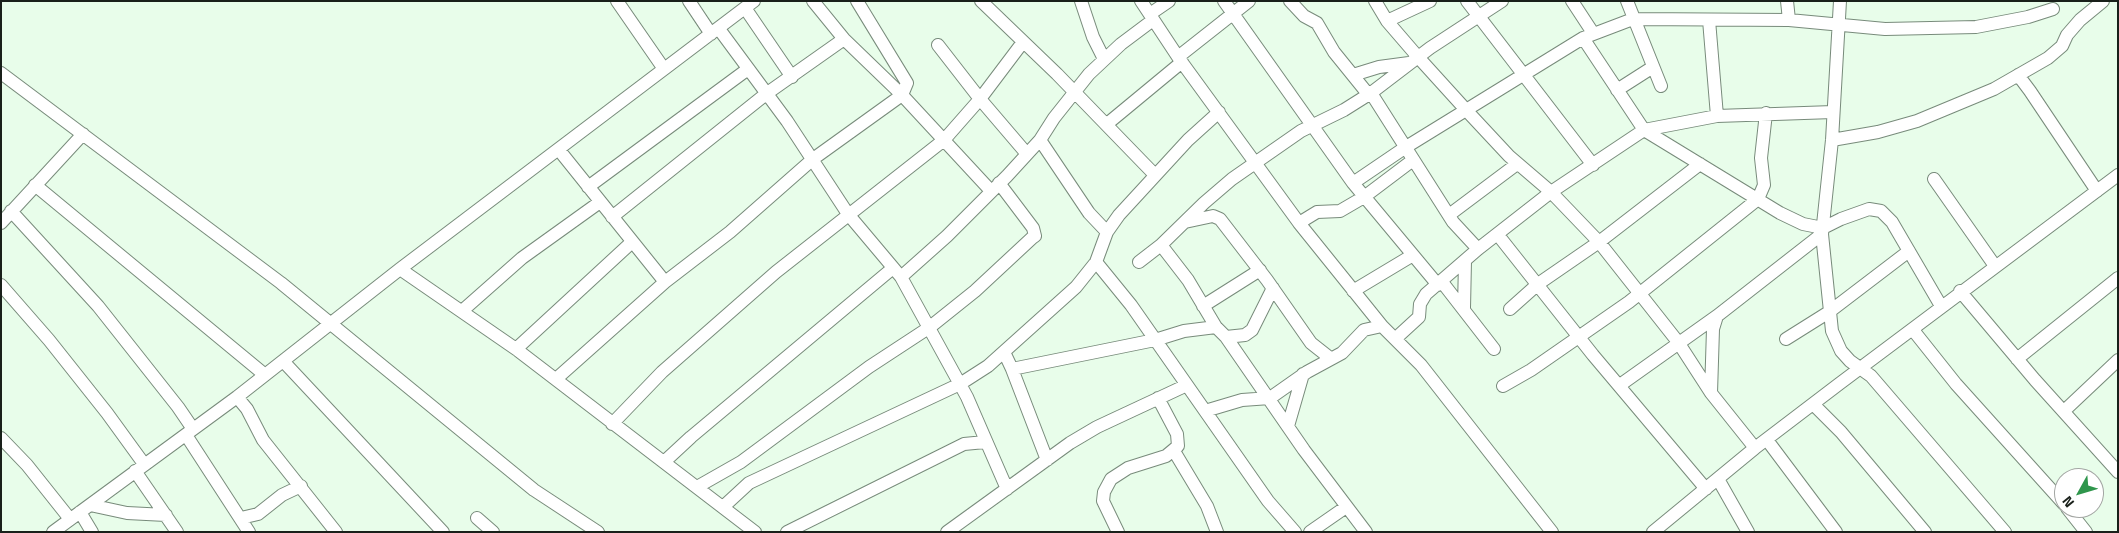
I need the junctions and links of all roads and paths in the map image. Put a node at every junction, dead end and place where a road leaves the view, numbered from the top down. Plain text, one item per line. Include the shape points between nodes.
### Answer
1 (617, 1) edge
2 (689, 1) edge
3 (732, 1) edge
4 (813, 1) edge
5 (857, 1) edge
6 (981, 1) edge
7 (1081, 1) edge
8 (1141, 1) edge
9 (1169, 1) edge
10 (1224, 1) edge
11 (1249, 1) edge
12 (1290, 1) edge
13 (1375, 1) edge
14 (1430, 1) edge
15 (1466, 1) edge
16 (1502, 1) edge
17 (1572, 1) edge
18 (1627, 1) edge
19 (1778, 1) edge
20 (1840, 1) edge
21 (2103, 1) edge
22 (746, 7) edge
23 (2052, 9) dead end
24 (1788, 10) edge
25 (1234, 15) junction
26 (1151, 17) junction
27 (1478, 18) junction
28 (1633, 19) junction
29 (1709, 20) junction
30 (1387, 21) junction
31 (1839, 26) junction
32 (715, 32) junction
33 (1588, 36) junction
34 (844, 39) junction
35 (1023, 42) junction
36 (938, 45) dead end
37 (1104, 59) junction
38 (1180, 59) junction
39 (1414, 60) junction
40 (1653, 67) junction
41 (664, 69) junction
42 (748, 69) junction
43 (1, 73) edge
44 (1353, 74) junction
45 (1523, 75) junction
46 (2018, 75) junction
47 (792, 77) junction
48 (1661, 86) dead end
49 (1617, 90) junction
50 (1074, 91) junction
51 (1370, 93) junction
52 (766, 94) junction
53 (902, 95) junction
54 (980, 99) junction
55 (1467, 111) junction
56 (1219, 112) junction
57 (1833, 112) junction
58 (1766, 113) junction
59 (1717, 116) junction
60 (1107, 124) junction
61 (1314, 125) junction
62 (1644, 130) junction
63 (82, 134) junction
64 (944, 140) junction
65 (1040, 140) junction
66 (1832, 140) junction
67 (1406, 147) junction
68 (559, 150) junction
69 (1026, 154) junction
70 (813, 159) junction
71 (1412, 160) junction
72 (1256, 162) junction
73 (1517, 164) junction
74 (1700, 164) junction
75 (1593, 165) junction
76 (1155, 175) junction
77 (2118, 175) edge
78 (1934, 179) dead end
79 (1353, 183) junction
80 (35, 185) junction
81 (588, 186) junction
82 (995, 187) junction
83 (2097, 191) junction
84 (1551, 192) junction
85 (1364, 197) junction
86 (1758, 198) junction
87 (600, 202) junction
88 (11, 211) junction
89 (848, 214) junction
90 (1449, 215) junction
91 (612, 216) junction
92 (1185, 222) junction
93 (1, 223) edge
94 (1299, 223) junction
95 (1823, 231) junction
96 (1108, 232) junction
97 (1498, 235) junction
98 (632, 242) junction
99 (1599, 242) junction
100 (1161, 245) junction
101 (1478, 249) junction
102 (1909, 252) junction
103 (1413, 256) junction
104 (1096, 262) junction
105 (1139, 262) dead end
106 (1465, 262) junction
107 (1995, 266) junction
108 (400, 268) junction
109 (1260, 270) junction
110 (897, 272) junction
111 (2118, 278) edge
112 (665, 282) junction
113 (1440, 284) junction
114 (1538, 284) junction
115 (1, 285) edge
116 (1273, 288) junction
117 (1353, 290) junction
118 (1960, 291) junction
119 (1639, 294) junction
120 (1203, 306) junction
121 (1941, 306) junction
122 (1464, 308) junction
123 (1510, 309) dead end
124 (462, 311) junction
125 (1829, 312) junction
126 (1717, 316) junction
127 (330, 324) junction
128 (1382, 326) junction
129 (930, 327) junction
130 (1216, 327) junction
131 (1912, 330) junction
132 (1226, 337) junction
133 (1578, 337) junction
134 (1395, 339) junction
135 (1786, 339) dead end
136 (1155, 340) junction
137 (1678, 342) junction
138 (1311, 343) junction
139 (516, 349) junction
140 (1494, 349) dead end
141 (1004, 352) junction
142 (1330, 358) junction
143 (2017, 359) junction
144 (2118, 360) edge
145 (283, 361) junction
146 (1860, 368) junction
147 (1012, 369) junction
148 (1305, 373) junction
149 (265, 375) junction
150 (556, 379) junction
151 (960, 384) junction
152 (1187, 385) junction
153 (1620, 385) junction
154 (1503, 386) dead end
155 (1711, 393) junction
156 (237, 397) junction
157 (1158, 398) junction
158 (1270, 398) junction
159 (1814, 404) junction
160 (1205, 411) junction
161 (2064, 411) junction
162 (612, 424) junction
163 (1288, 426) junction
164 (189, 432) junction
165 (1, 438) edge
166 (1767, 440) junction
167 (985, 442) junction
168 (1755, 448) junction
169 (1174, 451) junction
170 (1047, 460) junction
171 (664, 462) junction
172 (2117, 467) edge
173 (140, 468) junction
174 (1718, 479) junction
175 (301, 486) junction
176 (697, 487) junction
177 (1006, 489) junction
178 (1706, 489) junction
179 (2054, 493) edge
180 (1346, 506) junction
181 (723, 507) junction
182 (80, 512) junction
183 (166, 515) junction
184 (241, 518) junction
185 (478, 518) dead end
186 (2075, 518) edge
187 (1655, 531) edge
188 (53, 532) edge
189 (92, 532) edge
190 (177, 532) edge
191 (249, 532) edge
192 (336, 532) edge
193 (443, 532) edge
194 (493, 532) edge
195 (598, 532) edge
196 (755, 532) edge
197 (788, 532) edge
198 (947, 532) edge
199 (1118, 532) edge
200 (1217, 532) edge
201 (1296, 532) edge
202 (1310, 532) edge
203 (1366, 532) edge
204 (1552, 532) edge
205 (1748, 532) edge
206 (1836, 532) edge
207 (1925, 532) edge
208 (2005, 532) edge
209 (2086, 532) edge

1 - 41 street
2 - 32 street
3 - 22 street
4 - 34 street
5 - 53 street via 907,83
6 - 35 street
7 - 37 street
8 - 26 street
9 - 26 street
10 - 25 street
11 - 25 street
12 - 44 street via 1304,16 1317,23 1334,52
13 - 30 street
14 - 30 street
15 - 27 street
16 - 27 street
17 - 33 street
18 - 28 street
19 - 24 street
20 - 31 street
21 - 46 street via 2067,34 2062,46
22 - 32 street
22 - 47 street
23 - 31 street via 1976,27 1885,29
24 - 29 street
24 - 31 street
25 - 38 street
25 - 61 street
26 - 37 street
26 - 38 street
27 - 39 street via 1452,32
27 - 45 street
28 - 29 street
28 - 33 street
28 - 40 street
29 - 59 street
30 - 39 street
31 - 57 street
32 - 41 street
32 - 42 street
33 - 45 street
33 - 49 street
34 - 47 street
34 - 53 street
35 - 50 street
35 - 54 street
36 - 54 street
37 - 50 street
38 - 56 street
38 - 60 street
39 - 44 street
39 - 51 street
39 - 55 street
40 - 48 street
40 - 49 street
41 - 68 street
42 - 52 street
42 - 81 street
43 - 63 street
44 - 51 street
45 - 55 street
45 - 75 street
46 - 66 street via 1938,114 1878,132
46 - 83 street
47 - 52 street
49 - 62 street
50 - 60 street
50 - 65 street
51 - 61 street
51 - 67 street
52 - 70 street
52 - 91 street
53 - 64 street
53 - 70 street
54 - 64 street
54 - 69 street
55 - 67 street
55 - 73 street
56 - 72 street
56 - 76 street
57 - 58 street
57 - 66 street
58 - 59 street
58 - 86 street via 1761,158 1764,185
59 - 62 street
60 - 76 street
61 - 72 street
61 - 79 street
62 - 74 street
62 - 75 street
63 - 80 street
63 - 127 street via 282,283
64 - 82 street
64 - 89 street
65 - 69 street
65 - 96 street via 1089,213
66 - 95 street
67 - 71 street
67 - 79 street
68 - 81 street
68 - 108 street
69 - 82 street
70 - 89 street
70 - 112 street via 730,232
71 - 85 street
71 - 90 street
72 - 92 street via 1216,191
72 - 94 street
73 - 84 street
73 - 90 street
74 - 86 street
74 - 99 street
75 - 84 street
76 - 96 street
77 - 83 street
78 - 107 street
79 - 85 street
80 - 88 street
80 - 149 street
81 - 87 street
82 - 110 street via 947,236
82 - 129 street via 1033,228 1035,236
83 - 107 street
84 - 97 street
84 - 99 street
85 - 94 street via 1336,213 1317,212
85 - 103 street
86 - 95 street via 1796,221
86 - 119 street
87 - 91 street
87 - 124 street via 522,258
88 - 93 street
88 - 164 street via 98,306 178,407
89 - 110 street
89 - 162 street via 662,372
90 - 101 street
91 - 98 street
92 - 100 street
92 - 109 street via 1217,217
94 - 117 street
95 - 102 street via 1841,219 1869,209 1881,211 1892,222
95 - 125 street
95 - 126 street
96 - 104 street
97 - 101 street
97 - 114 street
98 - 112 street
98 - 139 street
99 - 114 street
99 - 119 street
100 - 105 street
100 - 120 street
101 - 106 street
102 - 121 street
102 - 125 street
103 - 113 street
103 - 117 street
104 - 136 street
104 - 141 street via 1067,296
106 - 113 street
106 - 122 street
107 - 118 street
108 - 124 street
108 - 127 street
109 - 116 street
109 - 120 street
110 - 129 street
110 - 171 street
111 - 143 street
112 - 150 street
113 - 122 street
113 - 134 street via 1421,301 1419,317
114 - 123 street
114 - 133 street
115 - 173 street via 107,413
116 - 132 street via 1252,330 1245,335
116 - 138 street
117 - 128 street
118 - 121 street
118 - 143 street
119 - 133 street
119 - 137 street
120 - 130 street
121 - 131 street
122 - 140 street
124 - 139 street
125 - 135 street
125 - 146 street via 1832,331 1841,351
126 - 137 street
126 - 155 street via 1713,329
127 - 145 street
127 - 195 street via 534,490
128 - 134 street
128 - 142 street via 1364,330 1346,350
129 - 151 street
129 - 176 street via 869,367 748,457
130 - 132 street
130 - 136 street via 1184,330
131 - 146 street
131 - 179 street
132 - 158 street
133 - 153 street
133 - 154 street
134 - 204 street via 1422,365
136 - 147 street
136 - 152 street
137 - 153 street
137 - 155 street
138 - 142 street
138 - 148 street
139 - 150 street
141 - 147 street
141 - 151 street
142 - 148 street
143 - 161 street
144 - 161 street
145 - 149 street
145 - 193 street
146 - 159 street
146 - 208 street via 1880,386
147 - 170 street
148 - 158 street
148 - 163 street
149 - 156 street
150 - 162 street
151 - 167 street
151 - 181 street via 749,483
152 - 157 street
152 - 160 street
153 - 178 street
155 - 168 street
156 - 164 street
156 - 175 street via 263,440
157 - 169 street via 1179,438
157 - 170 street via 1092,430
158 - 160 street via 1242,400
158 - 163 street
159 - 166 street
159 - 207 street via 1842,432
160 - 201 street via 1268,501
161 - 172 street
162 - 171 street
163 - 180 street
164 - 173 street
164 - 184 street
165 - 182 street via 26,465
166 - 168 street
166 - 206 street
167 - 177 street
167 - 197 street via 964,444
168 - 174 street
169 - 199 street via 1128,468 1111,479 1103,502
169 - 200 street via 1207,506
170 - 177 street
171 - 176 street
173 - 182 street
173 - 183 street
174 - 178 street
174 - 205 street
175 - 184 street via 282,495 258,514
175 - 192 street
176 - 181 street
177 - 198 street
178 - 187 street
180 - 202 street
180 - 203 street
181 - 196 street
182 - 183 street
182 - 188 street
182 - 189 street
183 - 190 street
184 - 191 street
185 - 194 street
186 - 209 street

